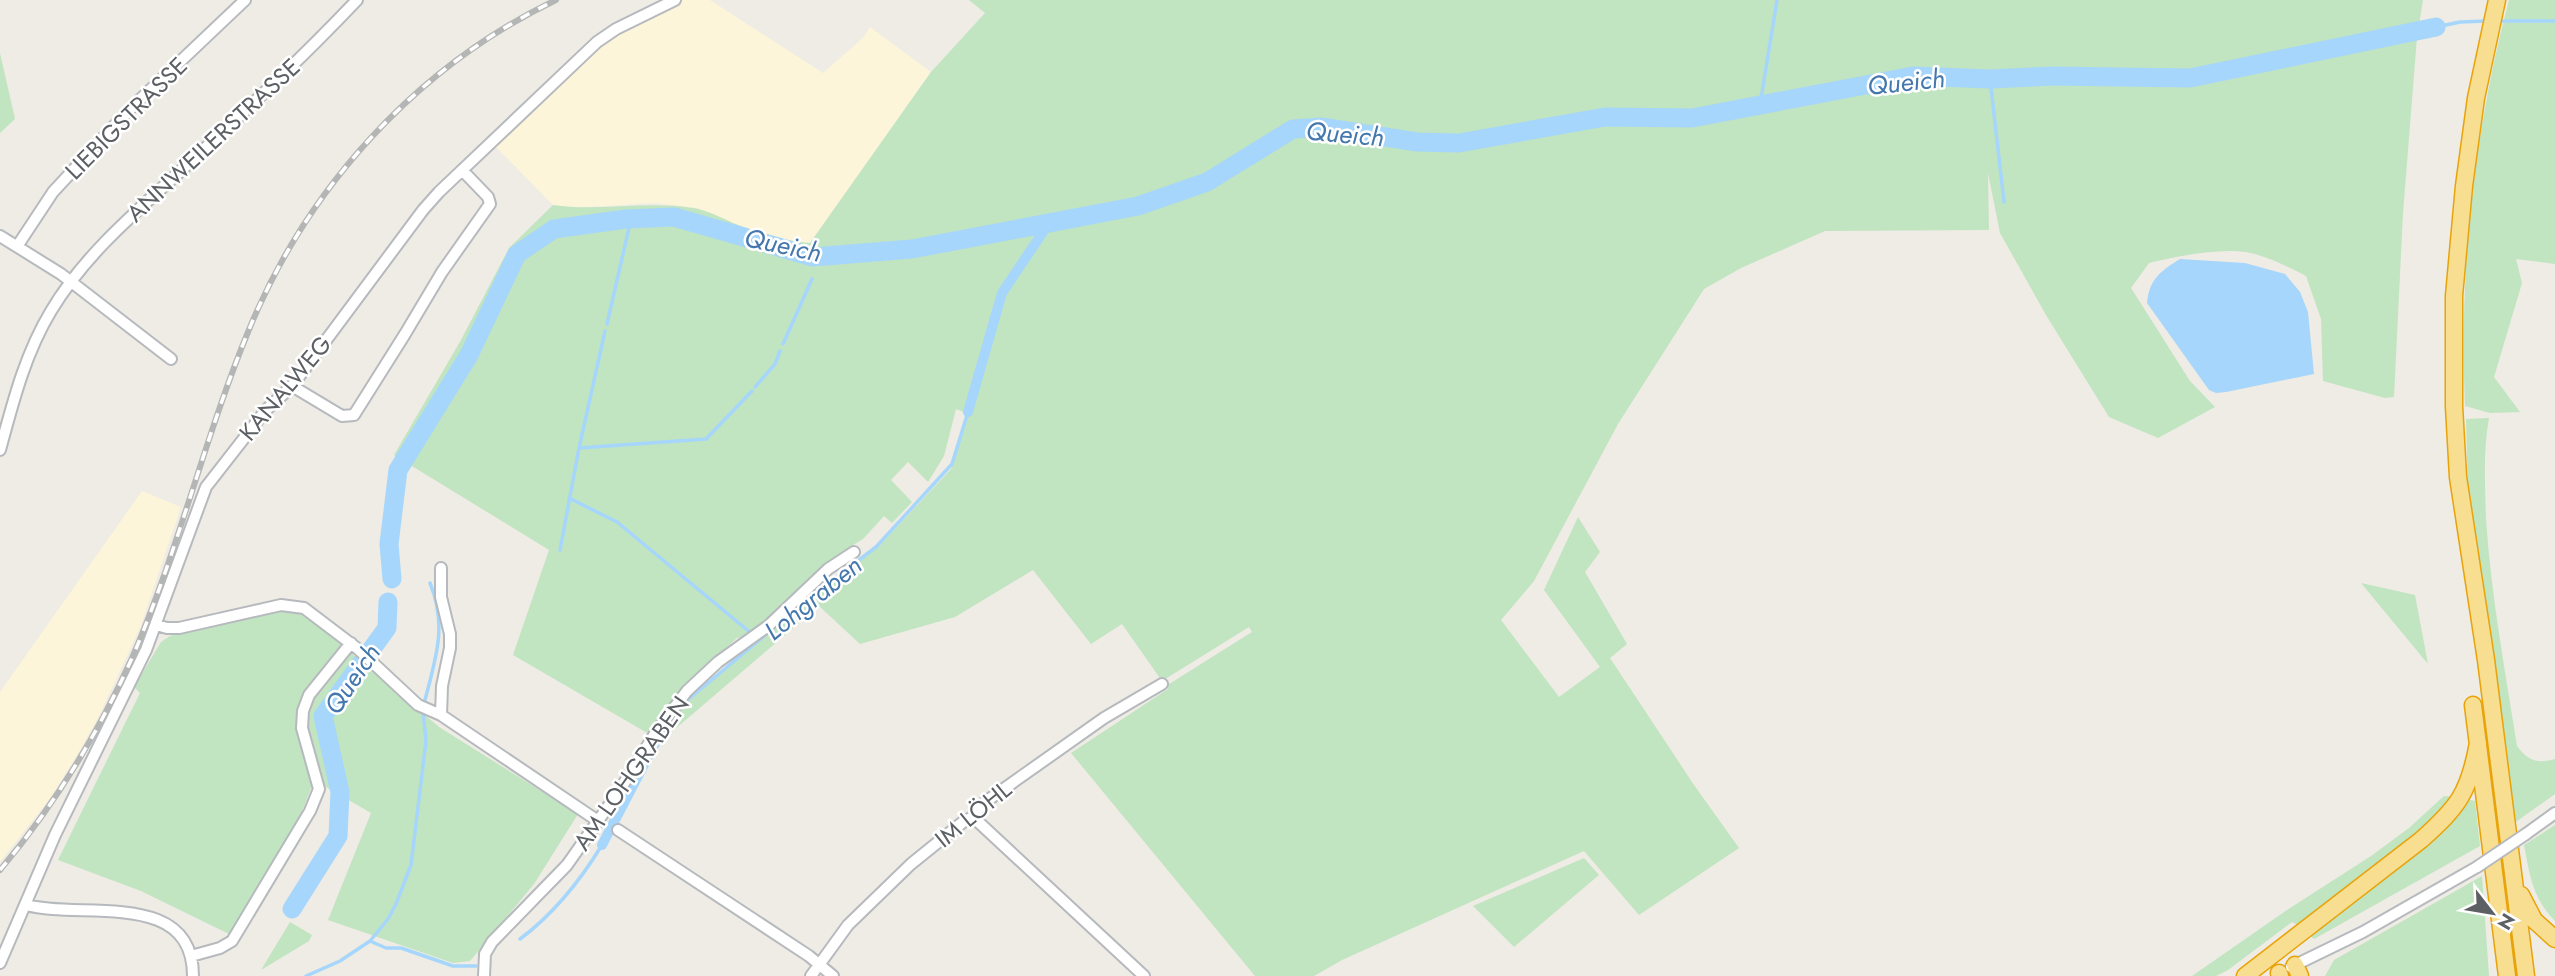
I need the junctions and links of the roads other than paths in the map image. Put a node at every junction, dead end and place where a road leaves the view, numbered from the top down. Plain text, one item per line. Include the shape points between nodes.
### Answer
1 (246, 0) edge
2 (358, 0) edge
3 (676, 0) edge
4 (2497, 0) edge
5 (462, 170) junction
6 (0, 236) edge
7 (18, 245) junction
8 (71, 281) junction
9 (171, 359) dead end
10 (292, 386) junction
11 (0, 450) edge
12 (855, 552) dead end
13 (441, 568) dead end
14 (156, 625) junction
15 (354, 646) junction
16 (1162, 684) dead end
17 (2473, 705) dead end
18 (441, 715) junction
19 (2478, 744) junction
20 (2555, 813) edge
21 (974, 817) junction
22 (598, 821) junction
23 (618, 830) dead end
24 (2506, 832) junction
25 (2516, 886) junction
26 (26, 905) junction
27 (2555, 939) edge
28 (2503, 944) junction
29 (191, 956) junction
30 (0, 963) edge
31 (818, 965) junction
32 (2298, 970) edge
33 (2278, 975) edge
34 (193, 976) edge
35 (484, 976) edge
36 (811, 976) edge
37 (833, 976) edge
38 (1144, 976) edge
39 (2245, 976) edge
40 (2507, 976) edge
41 (2526, 976) edge

1 - 7 street, LIEBIGSTRASSE via 128,111 53,192
2 - 8 street, ANNWEILERSTRASSE via 122,225
3 - 5 street, KANALWEG via 597,42
4 - 24 highway via 2469,145 2458,245 2455,413 2458,477
5 - 10 street, KANALWEG via 423,210
5 - 10 street via 490,204 442,272 354,415 342,416
6 - 7 street
7 - 8 street
8 - 9 street
8 - 11 street, ANNWEILERSTRASSE via 34,343
10 - 14 street, KANALWEG via 266,410 211,478
12 - 22 street, AM LOHGRABEN via 828,569 768,626 708,671 675,706
13 - 18 street via 450,648
14 - 15 street via 179,628 289,604 310,612
14 - 26 street, KANALWEG
15 - 18 street via 412,700
15 - 29 street via 305,703 302,728 319,789 310,811 232,941
16 - 21 street, IM LÖHL via 1000,790
17 - 19 highway
18 - 22 street
19 - 28 highway
19 - 39 highway via 2469,783 2447,816
20 - 32 street, bridge via 2477,867
21 - 31 street, IM LÖHL via 911,864 848,925
21 - 38 street
22 - 35 street, AM LOHGRABEN via 554,880 492,943 485,954
23 - 31 street
24 - 25 highway
24 - 28 highway
25 - 27 highway via 2534,920
25 - 41 highway
26 - 29 street via 49,911 154,917 179,935
26 - 30 street, KANALWEG
28 - 40 highway
29 - 34 street
31 - 36 street, IM LÖHL
31 - 37 street
32 - 33 street

